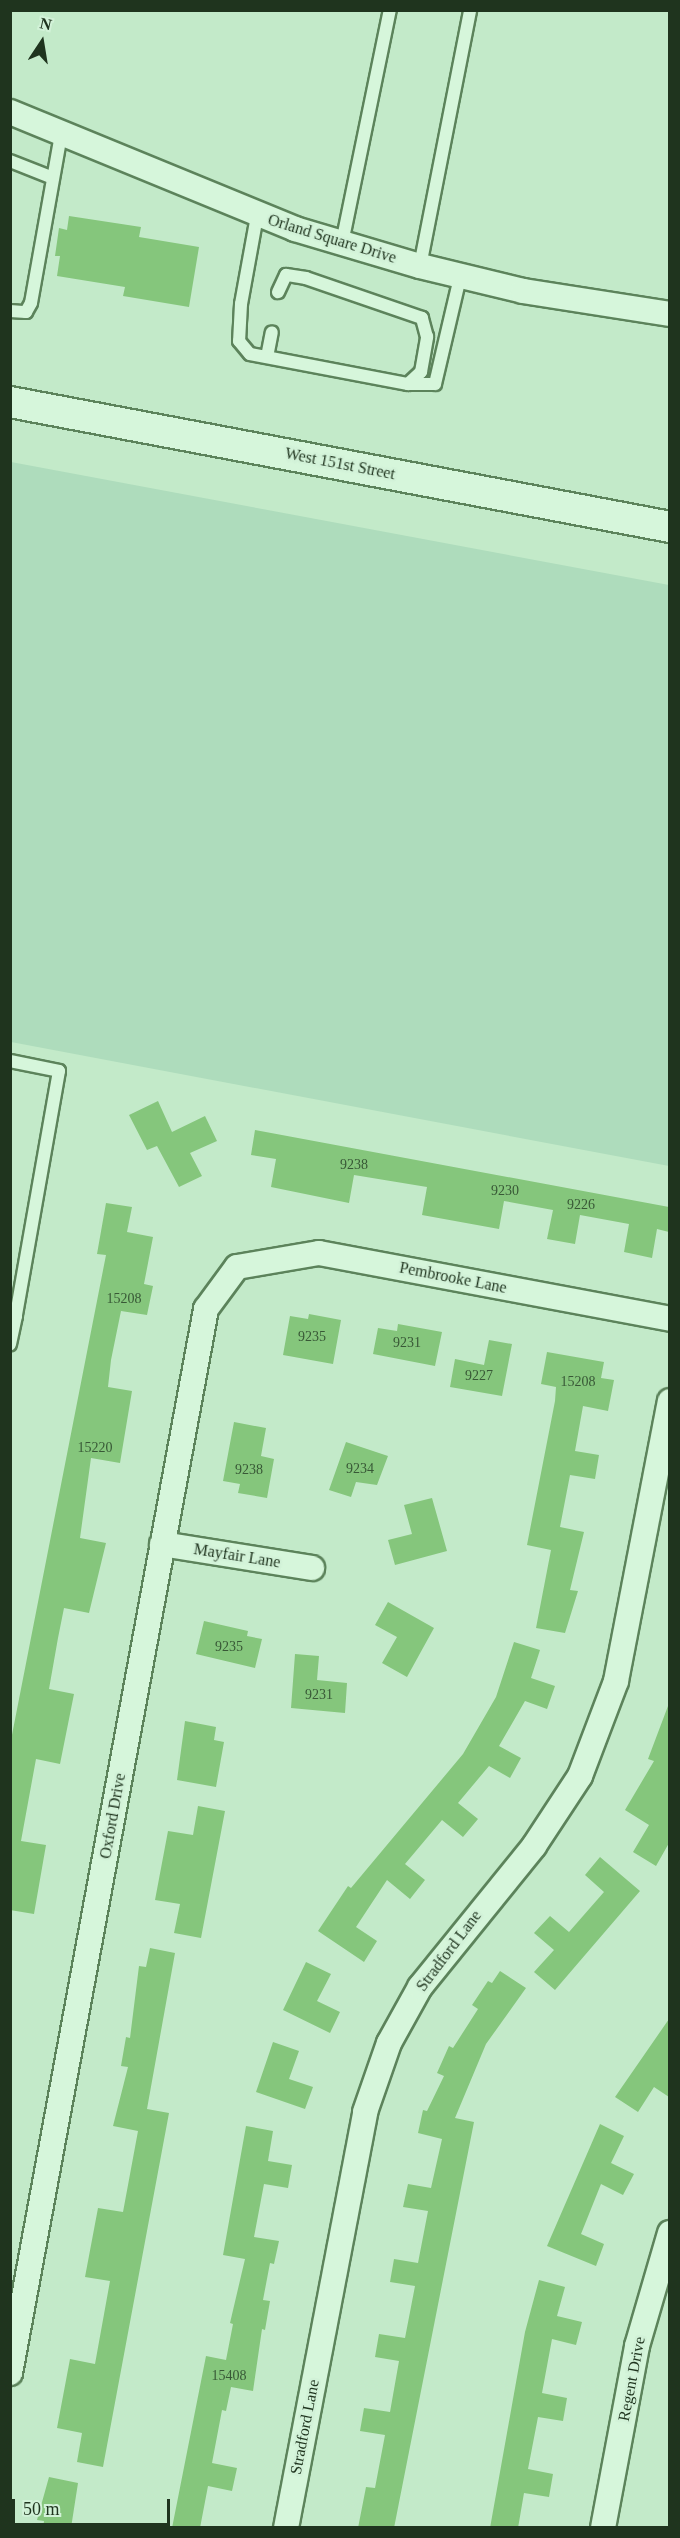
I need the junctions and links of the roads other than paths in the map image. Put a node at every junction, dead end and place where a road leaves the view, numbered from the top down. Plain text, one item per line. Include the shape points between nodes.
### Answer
1 (390, 10) edge
2 (470, 10) edge
3 (12, 118) edge
4 (61, 135) junction
5 (10, 160) edge
6 (53, 178) junction
7 (257, 216) junction
8 (342, 243) junction
9 (420, 266) junction
10 (460, 277) junction
11 (278, 292) dead end
12 (10, 311) edge
13 (669, 314) edge
14 (272, 332) dead end
15 (267, 357) junction
16 (408, 384) junction
17 (10, 402) edge
18 (669, 527) edge
19 (10, 1061) edge
20 (237, 1267) joint
21 (13, 1315) edge
22 (669, 1319) edge
23 (10, 1344) edge
24 (669, 1401) edge
25 (162, 1544) junction
26 (312, 1569) dead end
27 (669, 2233) edge
28 (10, 2373) edge
29 (286, 2528) edge
30 (603, 2528) edge

1 - 8 lane
2 - 9 lane
3 - 4 street, Orland Square Drive
4 - 6 lane
4 - 7 street, Orland Square Drive
5 - 6 lane
6 - 12 lane via 31,303 26,312
7 - 8 street, Orland Square Drive
7 - 15 lane via 238,341 250,354
8 - 9 street, Orland Square Drive
9 - 10 street, Orland Square Drive
10 - 13 street, Orland Square Drive via 561,299
10 - 16 lane via 435,384
11 - 16 lane via 286,275 306,278 422,318 427,337 421,372
14 - 15 lane
15 - 16 lane
17 - 18 street, West 151st Street
19 - 21 lane via 59,1071
20 - 22 street, Pembrooke Lane via 319,1253
20 - 25 street, Oxford Drive via 206,1309
21 - 23 lane
24 - 29 street, Stradford Lane via 641,1567 616,1681 585,1765 534,1846 420,1987 389,2043 365,2112
25 - 26 street, Mayfair Lane
25 - 28 street, Oxford Drive
27 - 30 street, Regent Drive via 637,2346

